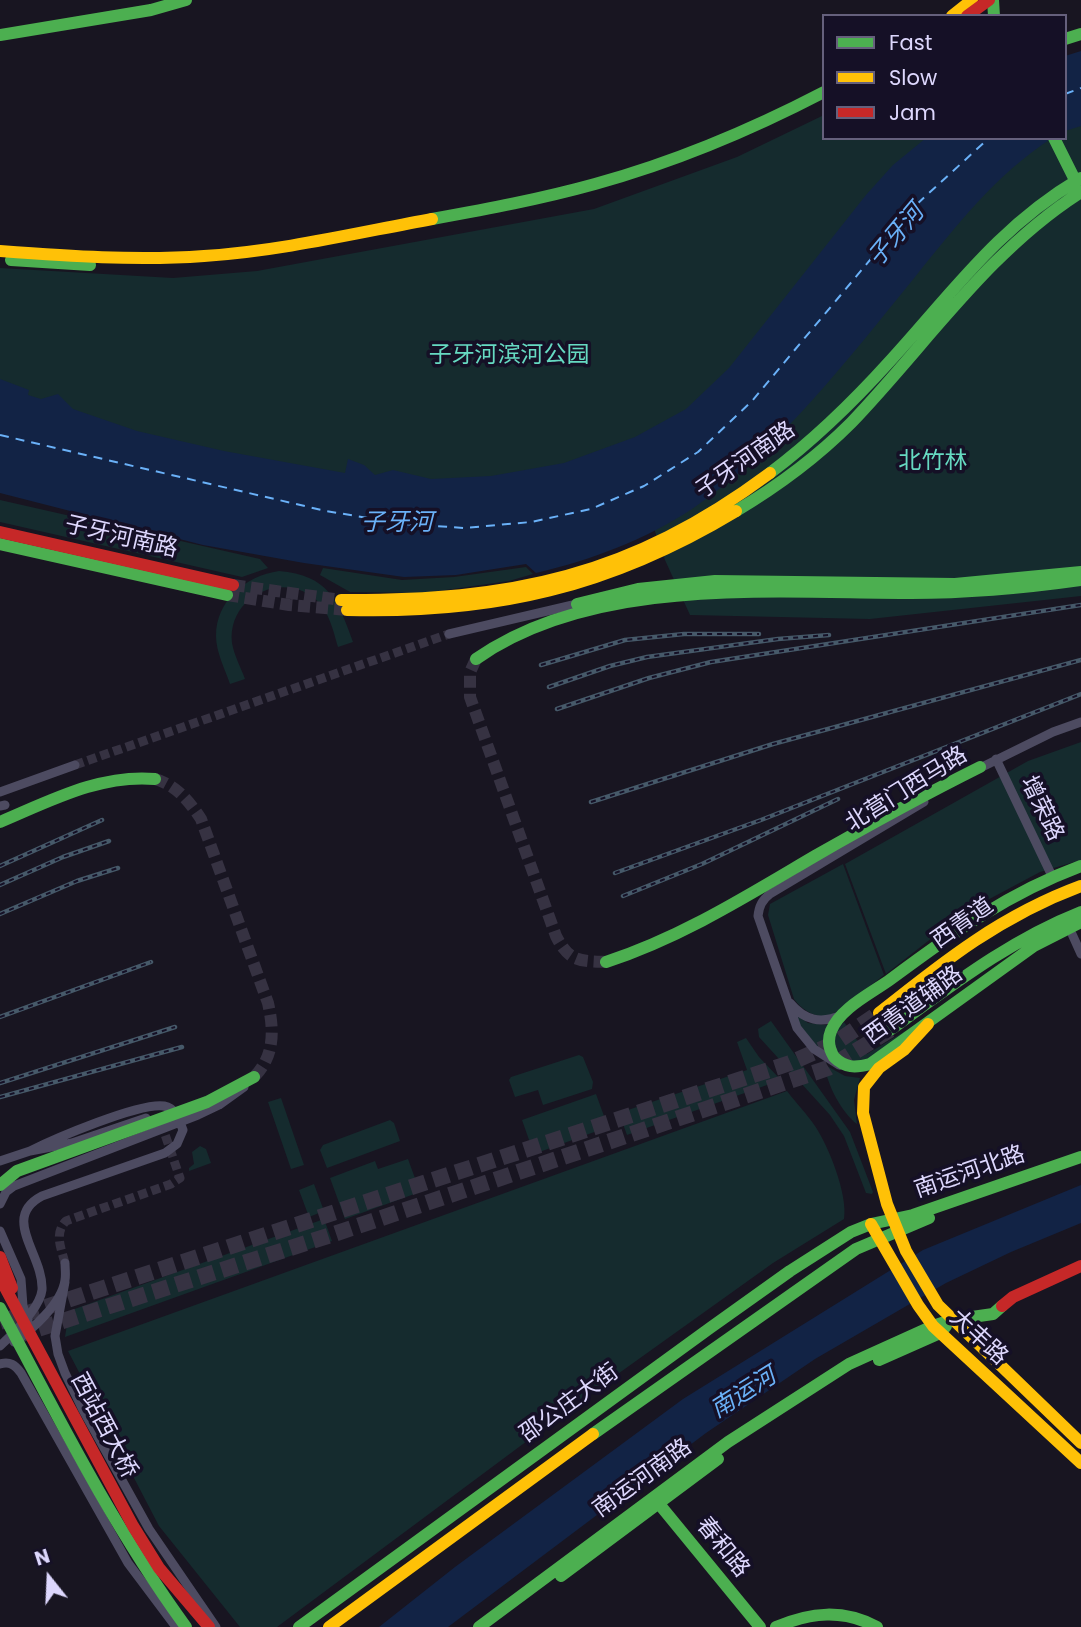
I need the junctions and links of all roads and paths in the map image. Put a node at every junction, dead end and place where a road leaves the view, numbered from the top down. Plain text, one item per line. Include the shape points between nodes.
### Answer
1 (186, 0) edge
2 (972, 0) edge
3 (991, 0) edge
4 (954, 14) edge
5 (970, 14) edge
6 (0, 34) edge
7 (822, 94) edge
8 (822, 103) edge
9 (1056, 140) edge
10 (1080, 187) edge
11 (0, 251) edge
12 (0, 259) edge
13 (0, 532) edge
14 (0, 544) edge
15 (1081, 572) edge
16 (1081, 580) edge
17 (577, 604) joint
18 (344, 605) tunnel mouth
19 (449, 634) tunnel mouth
20 (476, 659) dead end
21 (1081, 722) edge
22 (996, 759) junction
23 (75, 765) tunnel mouth
24 (981, 767) junction
25 (155, 779) tunnel mouth
26 (0, 792) edge
27 (0, 822) edge
28 (1081, 866) edge
29 (1052, 876) junction
30 (1081, 886) edge
31 (1081, 912) edge
32 (1081, 922) edge
33 (1076, 932) edge
34 (1081, 954) edge
35 (1013, 961) junction
36 (606, 962) tunnel mouth
37 (786, 999) junction
38 (879, 1013) tunnel mouth
39 (844, 1014) junction
40 (928, 1024) junction
41 (890, 1030) tunnel mouth
42 (841, 1066) junction
43 (254, 1077) joint
44 (146, 1118) dead end
45 (30, 1151) junction
46 (1081, 1157) edge
47 (0, 1161) edge
48 (1081, 1165) edge
49 (0, 1185) edge
50 (0, 1204) edge
51 (871, 1224) junction
52 (895, 1225) junction
53 (0, 1231) edge
54 (878, 1239) junction
55 (0, 1257) edge
56 (65, 1263) tunnel mouth
57 (1081, 1266) edge
58 (0, 1278) edge
59 (65, 1282) junction
60 (0, 1308) edge
61 (23, 1315) junction
62 (951, 1320) junction
63 (31, 1328) junction
64 (936, 1330) junction
65 (0, 1348) edge
66 (0, 1364) edge
67 (65, 1373) junction
68 (33, 1392) junction
69 (1081, 1443) edge
70 (1081, 1463) edge
71 (656, 1500) junction
72 (176, 1627) edge
73 (186, 1627) edge
74 (209, 1627) edge
75 (216, 1627) edge
76 (299, 1627) edge
77 (330, 1627) edge
78 (479, 1627) edge
79 (493, 1627) edge
80 (760, 1627) edge
81 (776, 1627) edge
82 (877, 1627) edge

1 - 6 main road via 151,10
2 - 4 main road
3 - 5 main road
7 - 11 main road via 713,145 612,179 350,236 177,258
8 - 12 main road via 714,153 613,186 351,243 254,260 166,266
9 - 10 main road
10 - 18 main road, 子牙河南路 via 1031,211 999,240 823,431 760,481 699,520 625,558 543,584
13 - 14 main road, 子牙河南路 via 230,590
15 - 17 main road via 956,584 715,581 638,589
16 - 20 main road via 966,592 720,591 655,596 549,623 497,643
17 - 19 street
21 - 22 street, 北营门西马路
22 - 24 street, 北营门西马路
22 - 29 street, 增荣路
23 - 26 street
24 - 36 main road via 691,928 641,952
24 - 37 street, 北营门西马路 via 761,904 758,916
25 - 27 main road via 114,779
28 - 29 main road, 西青道辅路
29 - 39 main road, 西青道辅路 via 961,925
30 - 38 main road, 西青道 via 1042,900 976,937
31 - 41 main road, 西青道 via 1026,935
32 - 35 main road
33 - 34 street
33 - 35 main road
35 - 40 main road, 西青道辅路
37 - 39 street via 808,1018 825,1020
37 - 42 street via 808,1044
39 - 42 main road, 西青道辅路 via 829,1039
40 - 42 main road, 西青道辅路 via 870,1064 857,1069
40 - 52 main road via 864,1087 863,1113 880,1186
43 - 49 main road via 207,1102 17,1171
43 - 50 street via 231,1097 198,1115 14,1186
44 - 45 street via 72,1143
45 - 47 street
45 - 61 street via 149,1107 172,1110 183,1130 177,1144 165,1153 41,1196 25,1206 20,1224 42,1289 37,1305
46 - 52 main road, 南运河北路
48 - 52 main road, 南运河北路
51 - 52 main road, 南运河北路
51 - 54 main road, 大丰路
51 - 76 main road, 邵公庄大街 via 790,1271
52 - 54 main road, 南运河北路
52 - 62 main road, 大丰路 via 932,1297
53 - 61 street via 21,1279
54 - 64 main road, 大丰路
54 - 77 main road, 邵公庄大街 via 825,1269 739,1329
55 - 61 main road
56 - 59 street
57 - 62 main road via 1013,1297 993,1314
58 - 61 main road, 西站西大桥
59 - 63 street via 47,1313
59 - 67 street via 55,1336
60 - 73 main road, 西站西大桥 via 106,1507
61 - 63 street
61 - 65 street
61 - 74 main road, 西站西大桥 via 133,1526 175,1590
62 - 64 main road, 南运河南路
62 - 69 main road, 大丰路
63 - 65 street
64 - 70 main road, 大丰路
64 - 71 main road, 南运河南路 via 854,1370
66 - 68 street via 17,1366
67 - 68 street
67 - 75 street via 149,1530
68 - 72 street via 128,1563
71 - 78 main road, 南运河南路
71 - 79 main road, 南运河南路
71 - 80 main road, 春和路
81 - 82 main road via 825,1613 856,1617

